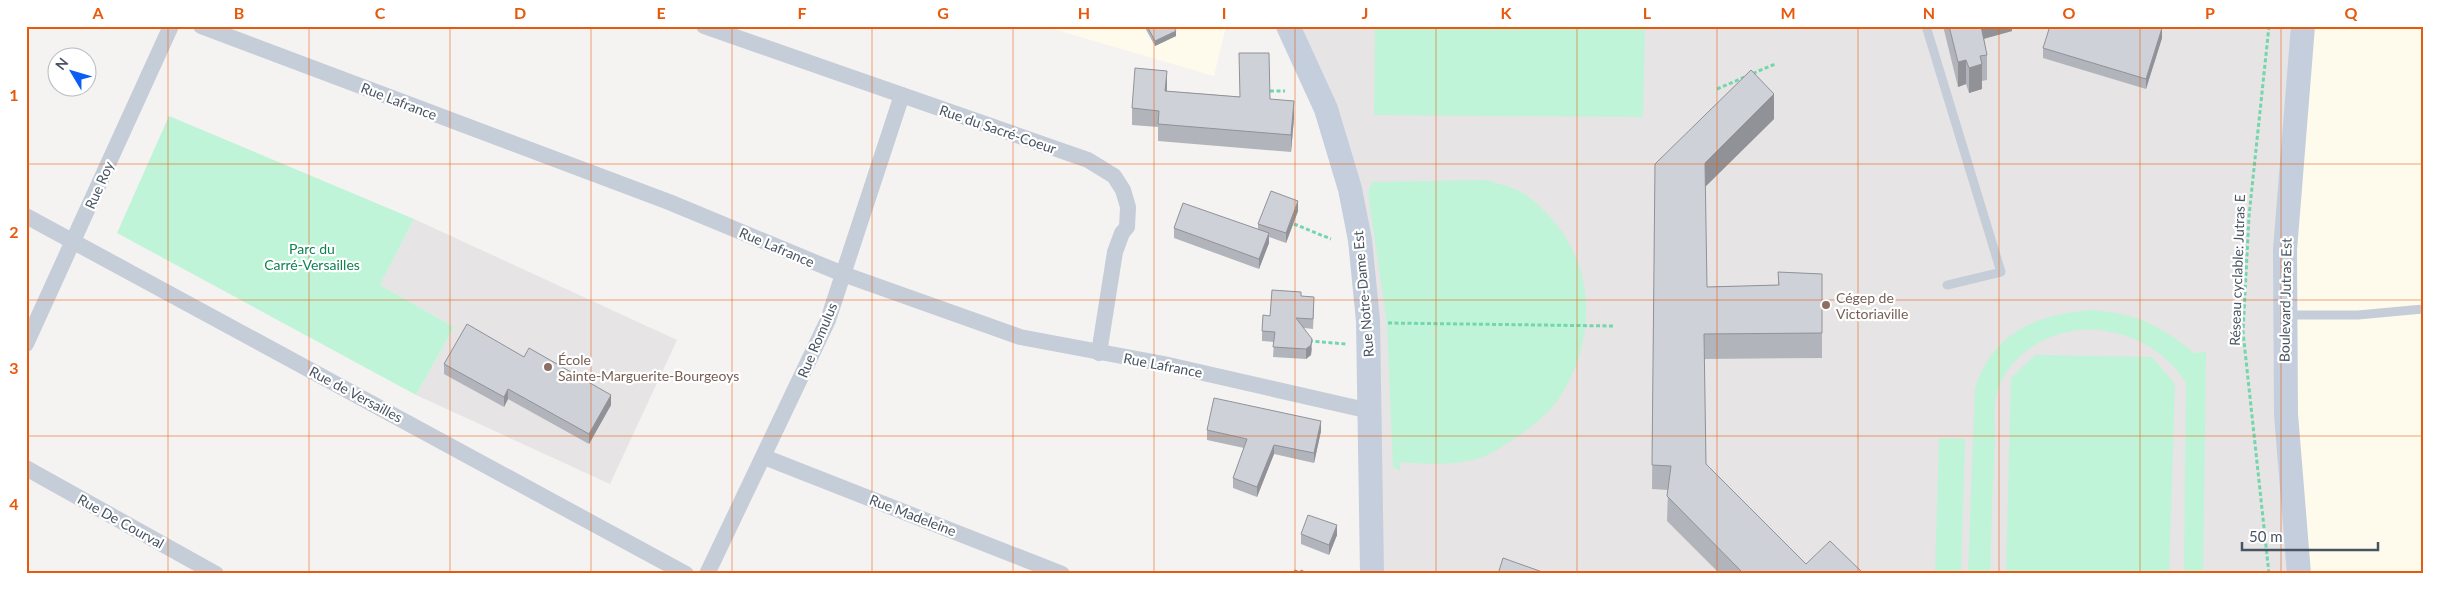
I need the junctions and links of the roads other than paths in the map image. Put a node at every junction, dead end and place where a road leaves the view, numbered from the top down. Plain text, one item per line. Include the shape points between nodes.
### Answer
1 (171, 26) edge
2 (201, 26) edge
3 (704, 26) edge
4 (1288, 26) edge
5 (1926, 26) edge
6 (2303, 26) edge
7 (902, 95) junction
8 (26, 216) edge
9 (74, 242) junction
10 (843, 274) junction
11 (1947, 284) dead end
12 (2423, 309) edge
13 (2284, 315) junction
14 (26, 344) edge
15 (1099, 353) junction
16 (1370, 411) junction
17 (764, 457) junction
18 (26, 468) edge
19 (216, 574) edge
20 (686, 574) edge
21 (707, 574) edge
22 (1062, 574) edge
23 (1372, 574) edge
24 (2299, 574) edge

1 - 9 street, Rue Roy
2 - 10 street, Rue Lafrance via 669,202
3 - 7 street, Rue du Sacré-Coeur
4 - 16 street, Rue Notre-Dame Est via 1326,109 1350,189 1360,240 1368,322
5 - 11 lane via 2001,272
6 - 13 street, Boulevard Jutras Est via 2285,242
7 - 10 street, Rue Romulus
7 - 15 street, Rue du Sacré-Coeur via 1088,160 1114,176 1128,207 1127,227 1115,252
8 - 9 street, Rue de Versailles
9 - 14 street, Rue Roy
9 - 20 street, Rue de Versailles
10 - 15 street, Rue Lafrance via 1020,337
10 - 17 street, Rue Romulus via 828,320
12 - 13 lane via 2358,315
13 - 24 street, Boulevard Jutras Est via 2286,414
15 - 16 street, Rue Lafrance
16 - 23 street, Rue Notre-Dame Est
17 - 21 street, Rue Romulus
17 - 22 street, Rue Madeleine
18 - 19 street, Rue De Courval

